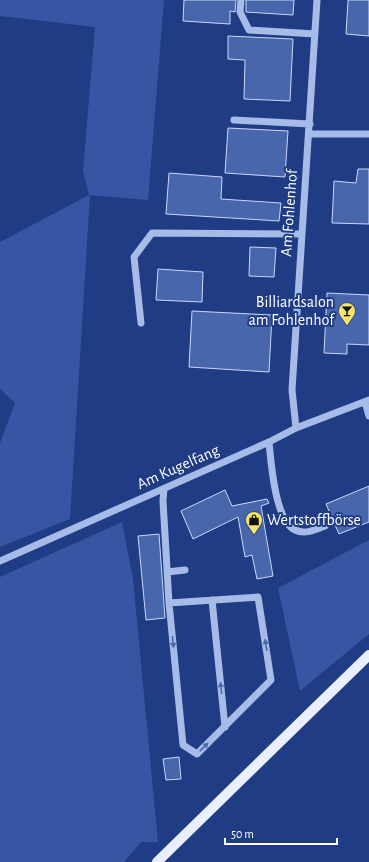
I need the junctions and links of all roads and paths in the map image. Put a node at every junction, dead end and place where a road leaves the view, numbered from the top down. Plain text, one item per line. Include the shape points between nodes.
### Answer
1 (241, 0) edge
2 (317, 0) edge
3 (315, 34) junction
4 (234, 120) dead end
5 (310, 124) junction
6 (309, 134) junction
7 (369, 134) edge
8 (301, 234) junction
9 (141, 323) dead end
10 (367, 401) edge
11 (369, 416) edge
12 (296, 428) junction
13 (269, 442) junction
14 (164, 489) junction
15 (325, 526) dead end
16 (0, 562) edge
17 (185, 570) dead end
18 (167, 572) junction
19 (212, 600) junction
20 (169, 603) junction
21 (369, 655) edge
22 (225, 727) junction
23 (157, 862) edge

1 - 3 street via 240,12 249,30
2 - 3 street, Am Fohlenhof
3 - 5 street, Am Fohlenhof
4 - 5 street
5 - 6 street, Am Fohlenhof
6 - 7 street
6 - 8 street, Am Fohlenhof
8 - 9 street via 152,233 134,257
8 - 12 street, Am Fohlenhof via 292,390
10 - 11 street
10 - 12 street, Am Kugelfang
12 - 13 street, Am Kugelfang
13 - 14 street, Am Kugelfang
13 - 15 street via 277,496 283,517 294,530 310,532
14 - 16 street, Am Kugelfang
14 - 18 street
17 - 18 street
18 - 20 street
19 - 20 street
22 -> 19 street
22 -> 19 street via 271,680 258,597
20 -> 22 street via 183,745 197,754
21 - 23 main road

